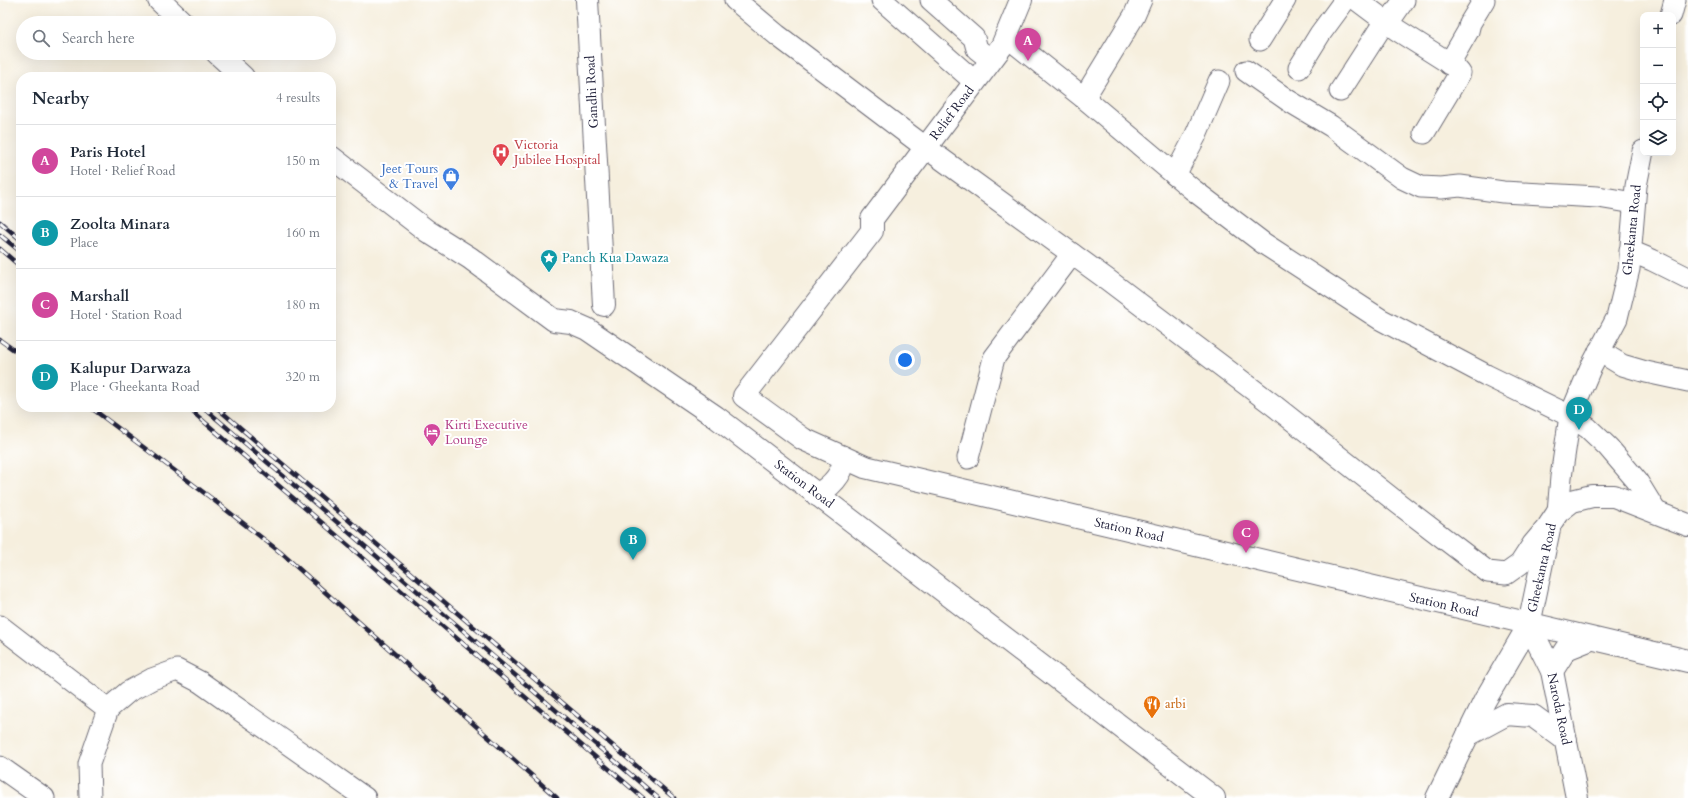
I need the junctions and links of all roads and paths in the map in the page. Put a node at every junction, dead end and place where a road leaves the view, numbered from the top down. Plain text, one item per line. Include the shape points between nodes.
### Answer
1 (159, 0) edge
2 (587, 0) edge
3 (735, 0) edge
4 (882, 0) edge
5 (931, 0) edge
6 (1020, 0) edge
7 (1141, 0) edge
8 (1285, 0) edge
9 (1345, 0) edge
10 (1357, 0) edge
11 (1404, 0) edge
12 (1484, 0) edge
13 (176, 16) edge
14 (1386, 22) junction
15 (1006, 36) junction
16 (1260, 40) dead end
17 (225, 60) edge
18 (991, 60) junction
19 (1449, 64) junction
20 (1299, 68) dead end
21 (1246, 71) dead end
22 (238, 72) edge
23 (1219, 81) dead end
24 (975, 82) junction
25 (1340, 91) dead end
26 (1084, 98) junction
27 (1424, 133) dead end
28 (925, 147) junction
29 (1642, 156) edge
30 (336, 161) edge
31 (1175, 174) junction
32 (1634, 203) junction
33 (1630, 252) junction
34 (1072, 254) junction
35 (1688, 278) edge
36 (604, 304) dead end
37 (1599, 351) junction
38 (1688, 380) edge
39 (738, 392) joint
40 (1570, 416) junction
41 (843, 457) junction
42 (968, 458) dead end
43 (818, 495) junction
44 (1656, 512) junction
45 (1554, 518) junction
46 (1688, 525) edge
47 (1530, 625) junction
48 (0, 626) edge
49 (1591, 639) junction
50 (1688, 662) edge
51 (1552, 671) junction
52 (108, 709) junction
53 (1468, 735) junction
54 (1566, 740) junction
55 (0, 767) edge
56 (44, 798) edge
57 (90, 798) edge
58 (365, 798) edge
59 (1214, 798) edge
60 (1437, 798) edge
61 (1578, 798) edge

1 - 13 main road
2 - 36 main road, Gandhi Road
3 - 28 street
4 - 24 street
5 - 18 street via 974,38 977,49
6 - 15 main road, Relief Road
7 - 26 street
8 - 16 street
9 - 20 street
10 - 14 street
11 - 14 street
12 - 19 street
14 - 19 street
14 - 25 street
15 - 18 main road, Relief Road
15 - 26 street
17 - 22 main road
18 - 24 main road, Relief Road
19 - 27 street via 1460,73
21 - 32 street via 1331,126 1402,178 1421,187 1460,186 1503,192 1598,196
23 - 31 street via 1195,137
24 - 28 main road, Relief Road
26 - 31 street
28 - 34 street
28 - 39 main road, Relief Road via 872,219 860,223
29 - 32 street, Gheekanta Road
30 - 43 main road, Station Road via 427,231 470,258 554,320 571,322 587,329 716,417
31 - 40 street via 1263,243 1380,319
32 - 33 street, Gheekanta Road
33 - 35 street
33 - 37 street, Gheekanta Road via 1629,269 1617,318
34 - 42 street via 994,358
34 - 45 street via 1272,404 1488,572 1506,574 1520,564
37 - 38 street via 1622,365
37 - 40 street, Gheekanta Road
39 - 41 main road, Station Road via 802,439
40 - 44 street via 1588,428 1608,447 1632,475
40 - 45 street, Gheekanta Road
41 - 43 main road via 839,475
41 - 47 main road, Station Road via 865,467
43 - 59 main road, Station Road
44 - 45 main road, Gheekanta Road via 1614,496 1592,496 1572,501
44 - 46 main road, Gheekanta Road
45 - 47 main road, Gheekanta Road
47 - 49 main road, Station Road
47 - 51 main road, Naroda Road
47 - 53 main road via 1485,700
48 - 52 street
49 - 50 main road, Station Road
49 - 51 main road via 1566,649
51 - 54 main road, Naroda Road
52 - 57 street via 89,764
52 - 58 street via 128,692 152,679 177,670 200,682
53 - 54 main road via 1507,714 1533,716
53 - 60 main road
54 - 61 main road, Naroda Road
55 - 56 street

